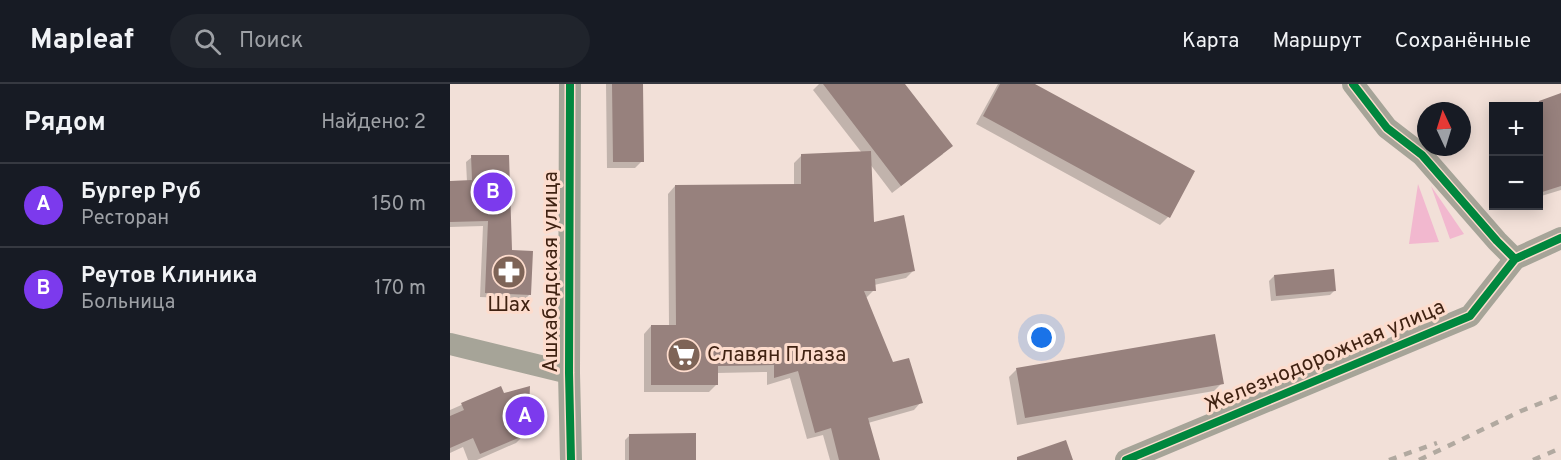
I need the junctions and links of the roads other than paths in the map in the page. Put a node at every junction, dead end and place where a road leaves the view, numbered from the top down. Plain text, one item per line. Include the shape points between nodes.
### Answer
1 (570, 84) edge
2 (1353, 84) edge
3 (1561, 238) edge
4 (1515, 259) junction
5 (450, 344) edge
6 (569, 373) junction
7 (571, 460) edge
8 (1126, 460) edge

1 - 6 street, Ашхабадская улица
2 - 4 street via 1387,128 1422,156
3 - 4 street, Железнодорожная улица
4 - 8 street, Железнодорожная улица via 1470,316
5 - 6 street
6 - 7 street, Ашхабадская улица

